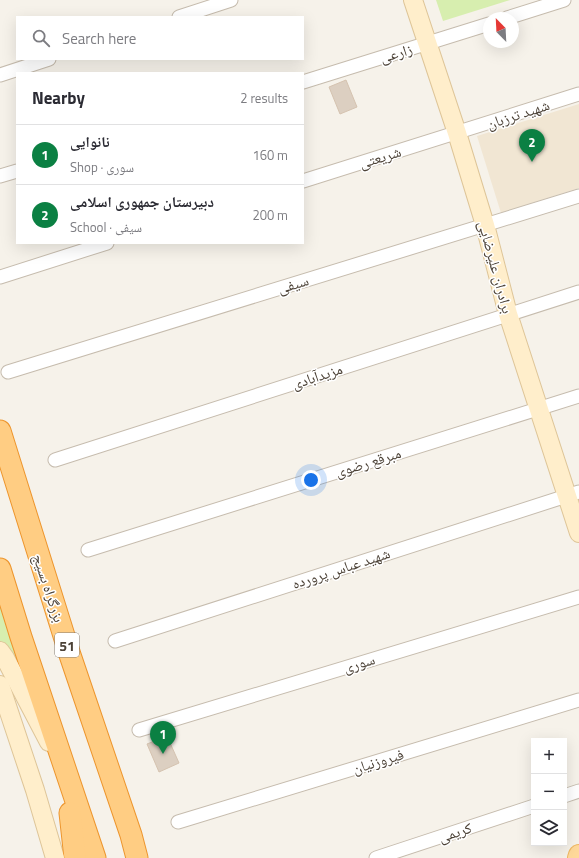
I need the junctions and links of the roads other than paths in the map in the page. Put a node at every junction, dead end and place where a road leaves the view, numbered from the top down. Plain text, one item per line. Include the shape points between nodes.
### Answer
1 (231, 0) edge
2 (413, 0) edge
3 (564, 0) edge
4 (519, 14) edge
5 (182, 16) edge
6 (483, 26) edge
7 (428, 43) junction
8 (46, 60) edge
9 (0, 75) edge
10 (304, 82) edge
11 (579, 94) edge
12 (457, 133) junction
13 (16, 171) edge
14 (0, 176) edge
15 (304, 181) edge
16 (579, 196) edge
17 (484, 225) junction
18 (104, 244) edge
19 (0, 277) edge
20 (579, 292) edge
21 (508, 314) junction
22 (8, 372) dead end
23 (579, 396) edge
24 (540, 408) junction
25 (0, 431) edge
26 (55, 460) dead end
27 (573, 494) edge
28 (579, 533) edge
29 (88, 550) dead end
30 (0, 569) edge
31 (579, 596) edge
32 (115, 641) dead end
33 (0, 651) edge
34 (0, 686) edge
35 (579, 700) edge
36 (139, 730) dead end
37 (66, 772) junction
38 (579, 791) edge
39 (567, 795) edge
40 (531, 807) edge
41 (178, 822) dead end
42 (579, 855) edge
43 (55, 858) edge
44 (75, 858) edge
45 (95, 858) edge
46 (137, 858) edge
47 (376, 858) edge
48 (578, 858) edge

1 - 5 street
2 - 7 main road, برادران علیرضایی
3 - 4 street
6 - 7 street, زارعی
7 - 10 street, زارعی
7 - 12 main road, برادران علیرضایی
8 - 9 street
11 - 12 street, شهید ترزبان
12 - 15 street, شریعتی
12 - 17 main road, برادران علیرضایی
13 - 14 street
16 - 17 street, سیفی
17 - 21 main road, برادران علیرضایی
17 - 22 street, سیفی
18 - 19 street
20 - 21 street, مزیدآبادی
21 - 24 main road, برادران علیرضایی
21 - 26 street, مزیدآبادی
23 - 24 street, مبرقع رضوی
24 - 27 main road, برادران علیرضایی
24 - 29 street, مبرقع رضوی
25 - 46 highway, بزرگراه بسیج / 51
27 - 28 main road, برادران علیرضایی
27 - 32 street, شهید عباس پرورده
30 - 37 highway
31 - 36 street, سوری
33 - 37 main road
34 - 43 main road
35 - 41 street, فیروزنیان
37 - 44 highway
37 - 45 highway
38 - 39 street
40 - 47 street, کریمی
42 - 48 main road

